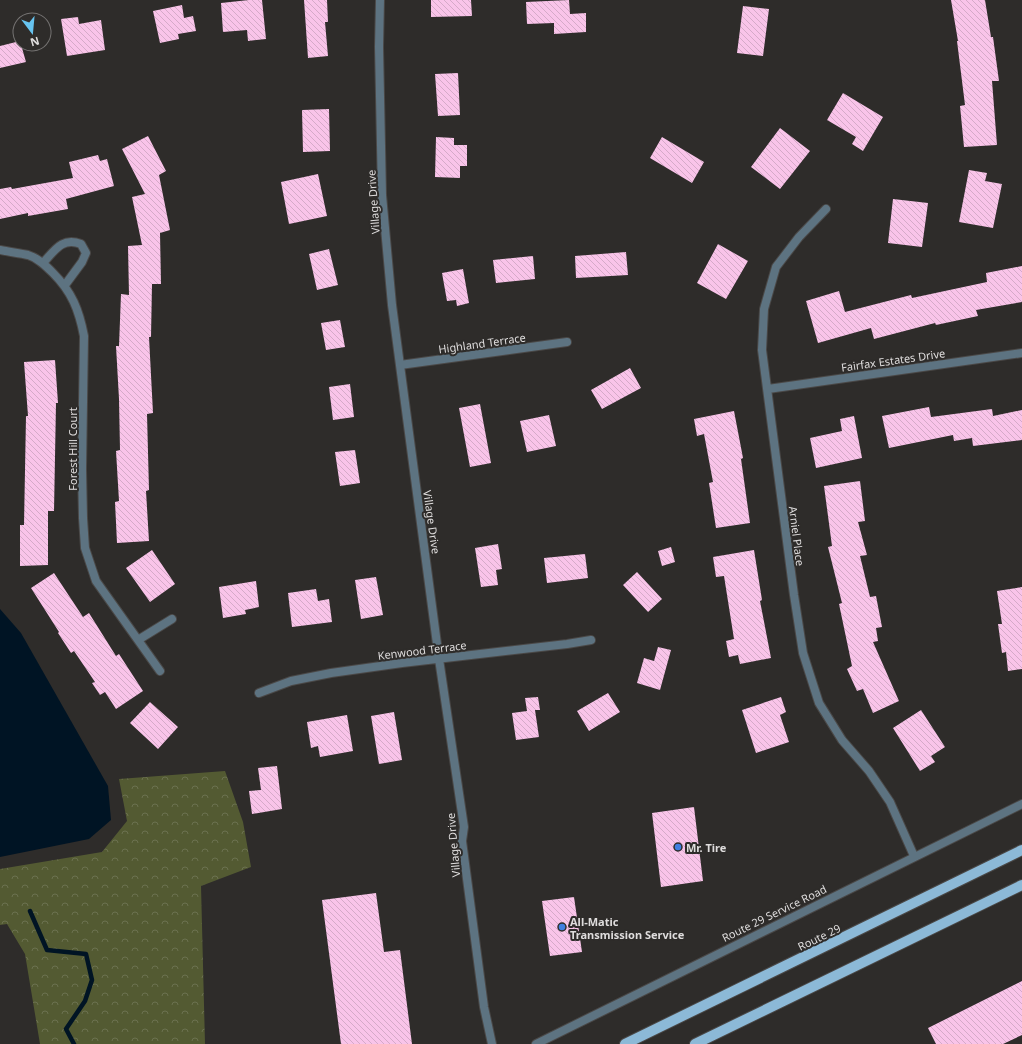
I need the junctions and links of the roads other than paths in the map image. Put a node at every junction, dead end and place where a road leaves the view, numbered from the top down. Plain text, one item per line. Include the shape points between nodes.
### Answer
1 (380, 0) edge
2 (826, 208) dead end
3 (0, 250) edge
4 (43, 263) junction
5 (65, 285) junction
6 (567, 342) dead end
7 (1022, 353) edge
8 (400, 365) junction
9 (768, 389) junction
10 (172, 619) dead end
11 (138, 640) junction
12 (591, 640) dead end
13 (439, 658) junction
14 (160, 671) dead end
15 (259, 693) dead end
16 (1022, 804) edge
17 (1022, 850) edge
18 (914, 856) junction
19 (1022, 885) edge
20 (492, 1044) edge
21 (536, 1044) edge
22 (625, 1044) edge
23 (695, 1044) edge

1 - 8 street, Village Drive via 382,195
2 - 9 street, Arniel Place via 776,267 764,309 762,350
3 - 4 street, Forest Hill Court via 29,256
4 - 5 street, Forest Hill Court
4 - 5 street via 62,243 73,241 81,244 86,253
5 - 11 street, Forest Hill Court via 81,319 84,336 82,469 86,548 96,581
6 - 8 street, Highland Terrace
7 - 9 street, Fairfax Estates Drive
8 - 13 street, Village Drive
9 - 18 street, Arniel Place via 803,653 819,703 842,740 869,771 890,802
10 - 11 street
11 - 14 street, Forest Hill Court
12 - 13 street, Kenwood Terrace
13 - 15 street, Kenwood Terrace via 331,673 291,681
13 - 20 street, Village Drive via 464,826 462,841 484,1007
16 - 18 street, Route 29 Service Road
17 - 22 main road, Route 29
18 - 21 street, Route 29 Service Road
19 - 23 main road

